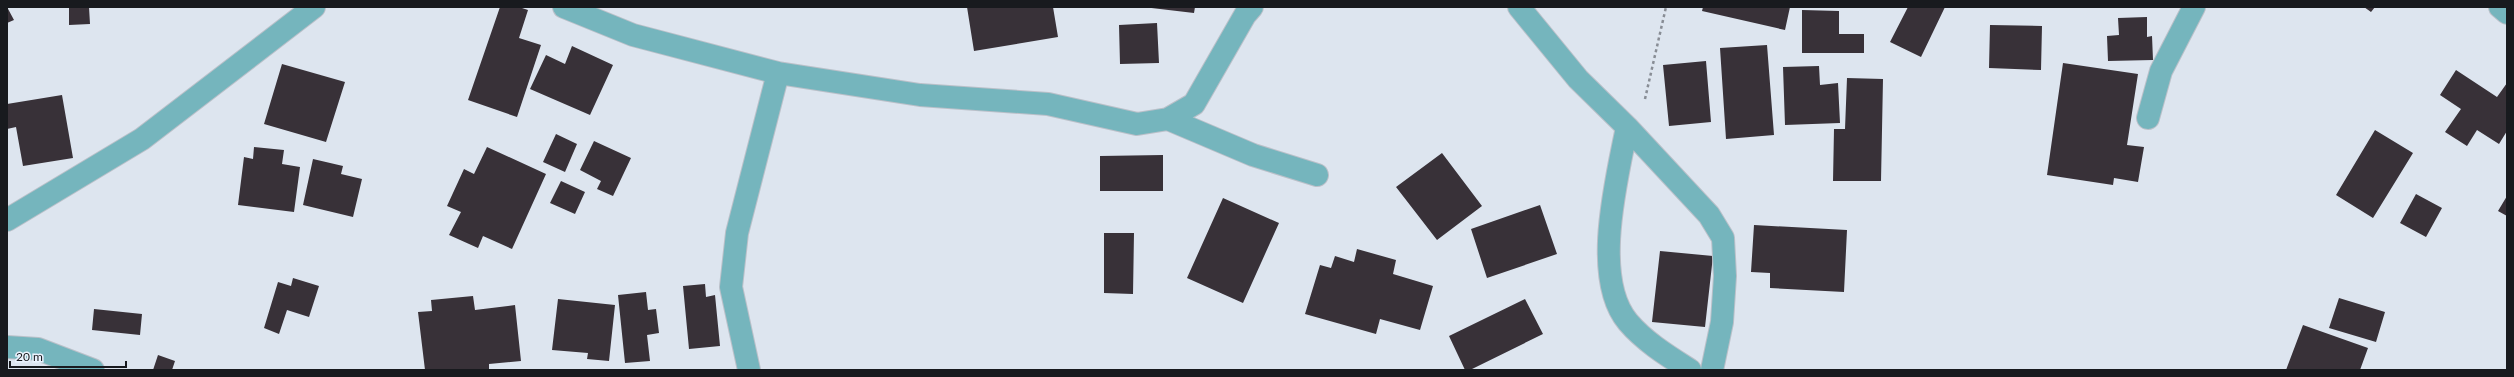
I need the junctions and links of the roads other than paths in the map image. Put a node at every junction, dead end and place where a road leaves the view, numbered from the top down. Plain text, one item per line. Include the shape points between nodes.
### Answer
1 (314, 7) edge
2 (564, 7) edge
3 (1252, 7) edge
4 (1519, 7) edge
5 (2194, 7) edge
6 (2500, 7) edge
7 (2507, 13) edge
8 (778, 73) junction
9 (2148, 118) dead end
10 (1168, 120) junction
11 (1631, 132) junction
12 (1317, 175) dead end
13 (7, 220) edge
14 (7, 347) edge
15 (93, 370) edge
16 (748, 370) edge
17 (1690, 370) edge
18 (1712, 370) edge

1 - 13 street via 142,139
2 - 8 street via 633,35
3 - 10 street via 1194,104
4 - 11 street via 1578,79
5 - 9 street via 2161,71
6 - 7 street
8 - 10 street via 920,95 1048,104 1137,124
8 - 16 street via 737,233 731,287
10 - 12 street via 1253,155
11 - 17 street via 1612,207 1608,251 1612,293 1627,321 1659,350
11 - 18 street via 1709,215 1723,238 1725,276 1722,322
14 - 15 street via 38,349

